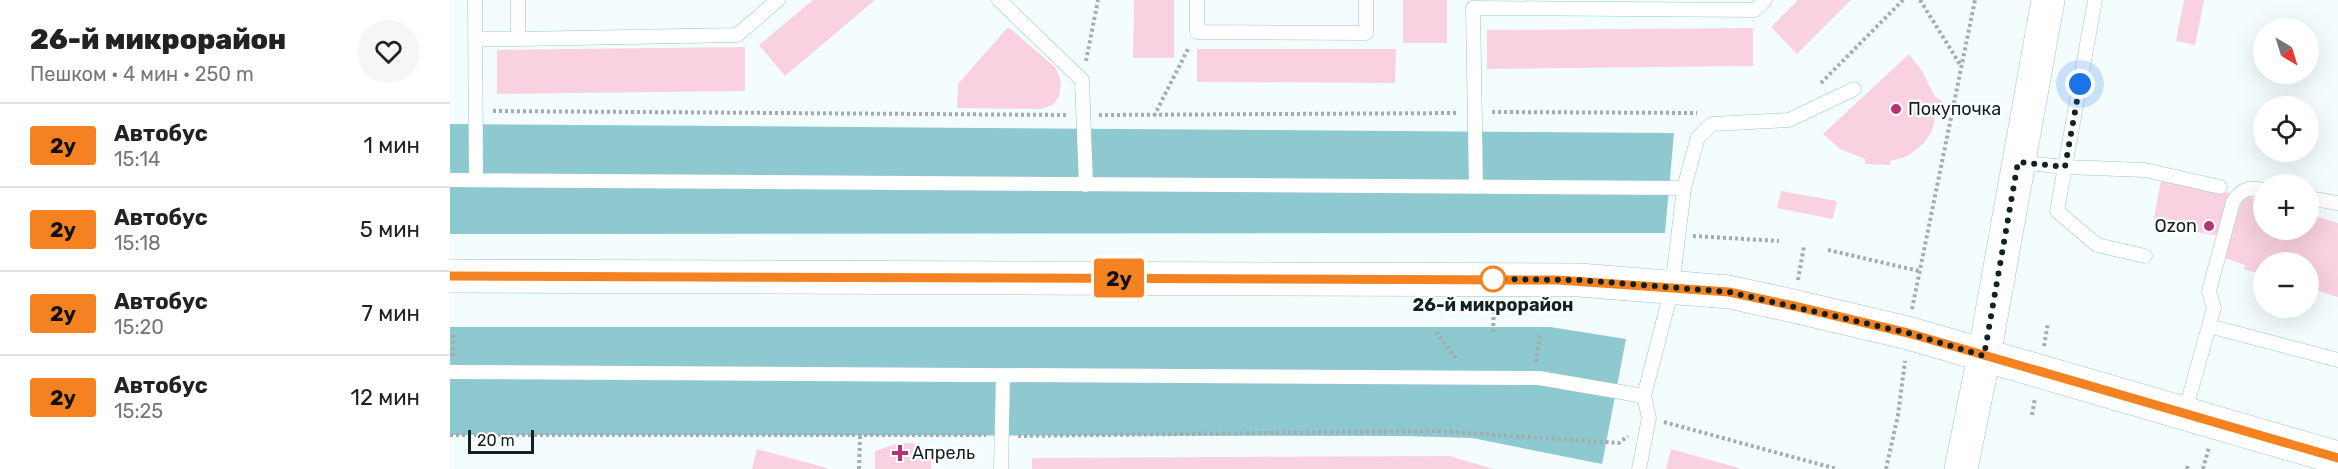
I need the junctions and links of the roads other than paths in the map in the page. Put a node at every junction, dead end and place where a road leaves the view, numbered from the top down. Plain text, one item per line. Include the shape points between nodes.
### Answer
1 (475, 0) edge
2 (518, 0) edge
3 (778, 0) edge
4 (999, 0) edge
5 (1197, 0) edge
6 (1366, 0) edge
7 (1765, 0) edge
8 (2048, 0) edge
9 (2095, 0) edge
10 (1473, 4) edge
11 (475, 39) junction
12 (519, 39) junction
13 (1854, 89) dead end
14 (2018, 162) junction
15 (2065, 167) junction
16 (476, 179) junction
17 (450, 180) edge
18 (1086, 185) junction
19 (1476, 187) junction
20 (2220, 187) dead end
21 (1684, 188) junction
22 (2253, 189) edge
23 (2319, 200) edge
24 (2338, 203) edge
25 (2145, 256) dead end
26 (450, 276) edge
27 (1672, 288) junction
28 (2208, 326) junction
29 (1984, 356) junction
30 (2338, 360) edge
31 (450, 372) edge
32 (1003, 375) junction
33 (1644, 396) junction
34 (2185, 412) junction
35 (2338, 458) edge
36 (1001, 469) edge
37 (1639, 469) edge
38 (1961, 469) edge

1 - 11 lane
2 - 12 lane
3 - 12 lane via 737,35
4 - 18 lane via 1082,80
5 - 6 lane via 1197,32 1366,33
7 - 10 lane via 1755,10
8 - 14 street
9 - 15 lane
10 - 19 lane
11 - 12 lane
11 - 16 lane
13 - 21 lane via 1789,120 1712,124 1698,137
14 - 15 lane
14 - 29 street
15 - 20 lane via 2145,170
15 - 25 lane via 2057,211 2097,245
16 - 17 lane
16 - 18 lane
18 - 19 lane
19 - 21 lane
21 - 27 lane
22 - 28 lane via 2239,193 2234,202 2209,291 2214,308
23 - 24 lane
26 - 27 street via 1495,279 1579,280
27 - 29 street via 1729,292 1794,306
27 - 33 lane
28 - 30 lane
28 - 34 lane
29 - 34 street
29 - 38 street
31 - 32 lane
32 - 33 lane via 1534,378
32 - 36 lane
33 - 37 lane via 1649,418
34 - 35 street via 2304,454

